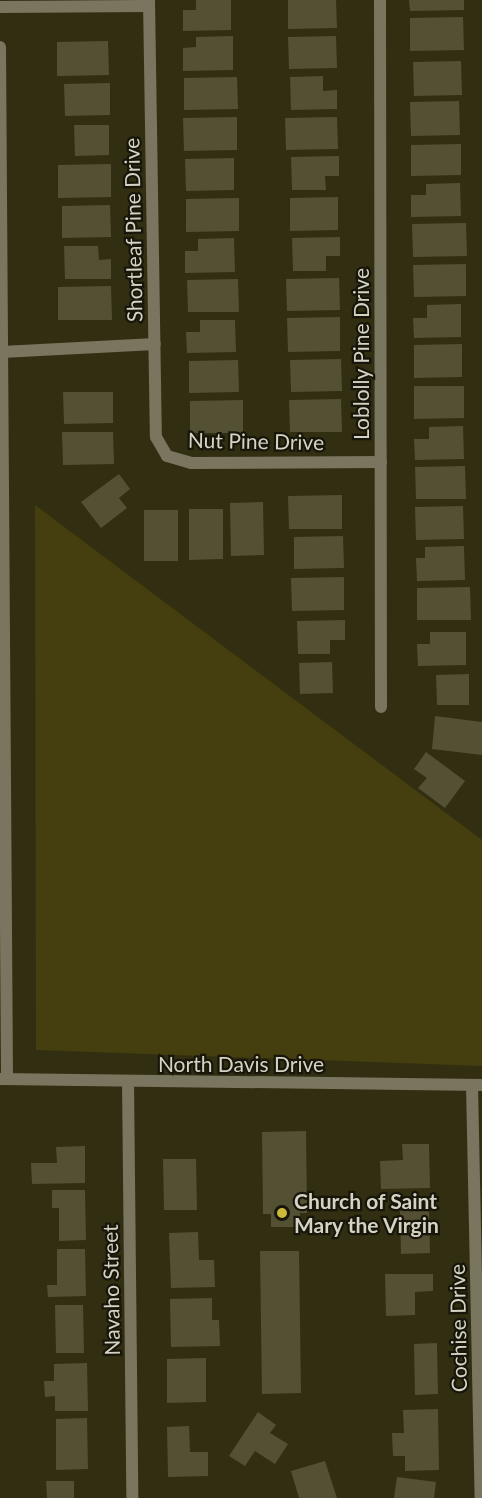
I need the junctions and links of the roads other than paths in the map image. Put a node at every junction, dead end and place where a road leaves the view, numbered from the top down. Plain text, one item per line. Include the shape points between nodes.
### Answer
1 (380, 0) edge
2 (149, 3) edge
3 (0, 7) edge
4 (0, 47) edge
5 (155, 344) junction
6 (2, 352) junction
7 (167, 456) joint
8 (381, 462) junction
9 (381, 707) dead end
10 (4, 1079) edge
11 (128, 1082) junction
12 (477, 1085) edge
13 (132, 1498) edge
14 (481, 1498) edge

1 - 8 street, Loblolly Pine Drive
2 - 3 street
2 - 5 street, Shortleaf Pine Drive
4 - 6 street
5 - 6 street
5 - 7 street, Shortleaf Pine Drive via 156,437
6 - 10 street
7 - 8 street, Nut Pine Drive via 191,463
8 - 9 street, Loblolly Pine Drive
10 - 11 street, North Davis Drive
11 - 12 street, North Davis Drive
11 - 13 street, Navaho Street
12 - 14 street, Cochise Drive

